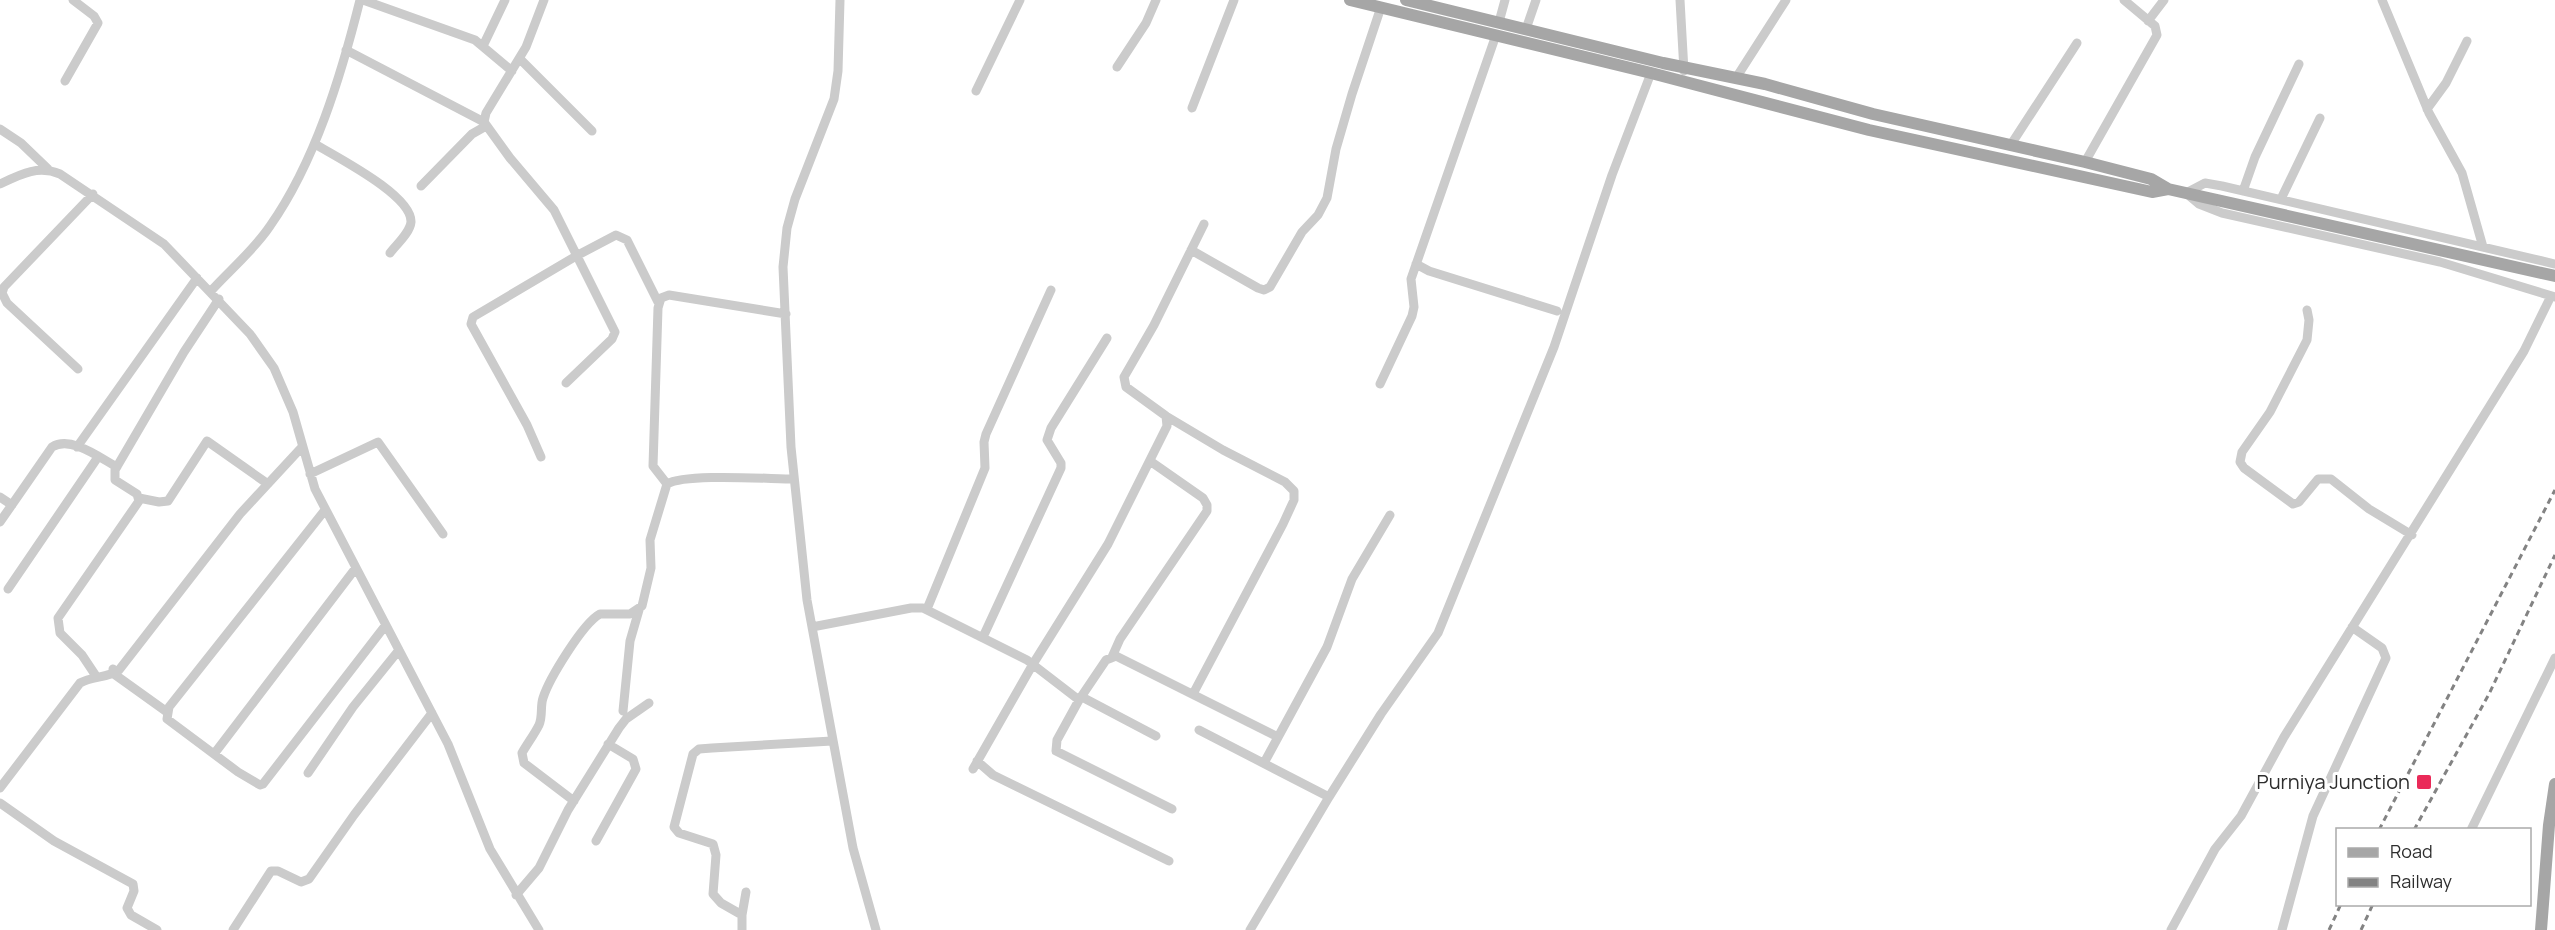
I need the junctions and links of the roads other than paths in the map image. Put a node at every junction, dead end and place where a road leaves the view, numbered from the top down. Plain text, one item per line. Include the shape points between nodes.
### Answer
1 (73, 0) edge
2 (362, 0) edge
3 (505, 0) edge
4 (544, 0) edge
5 (840, 0) edge
6 (1020, 0) edge
7 (1156, 0) edge
8 (1234, 0) edge
9 (1350, 0) edge
10 (1406, 0) edge
11 (1505, 0) edge
12 (1536, 0) edge
13 (1680, 0) edge
14 (1786, 0) edge
15 (2124, 0) edge
16 (2164, 0) edge
17 (2387, 2) edge
18 (1381, 7) junction
19 (2148, 21) junction
20 (1472, 22) junction
21 (1497, 28) junction
22 (1526, 29) junction
23 (2467, 40) dead end
24 (2077, 43) dead end
25 (483, 46) junction
26 (345, 50) junction
27 (520, 59) junction
28 (2299, 64) dead end
29 (1684, 66) junction
30 (1117, 67) dead end
31 (512, 71) junction
32 (1651, 73) junction
33 (1736, 78) junction
34 (65, 81) dead end
35 (1685, 82) junction
36 (976, 91) dead end
37 (1192, 108) dead end
38 (2427, 109) junction
39 (2320, 118) dead end
40 (485, 124) junction
41 (0, 129) edge
42 (592, 131) dead end
43 (315, 144) junction
44 (2010, 146) junction
45 (2085, 162) junction
46 (48, 169) junction
47 (0, 184) edge
48 (421, 186) dead end
49 (2168, 189) junction
50 (2243, 191) junction
51 (2186, 193) junction
52 (93, 194) junction
53 (2281, 199) junction
54 (1204, 224) dead end
55 (2483, 247) junction
56 (1191, 250) junction
57 (390, 253) dead end
58 (578, 255) junction
59 (1416, 264) junction
60 (2555, 264) edge
61 (2555, 276) edge
62 (197, 278) junction
63 (1051, 290) dead end
64 (211, 291) junction
65 (1, 294) edge
66 (2553, 296) edge
67 (219, 299) junction
68 (658, 302) junction
69 (2307, 310) dead end
70 (1557, 311) dead end
71 (786, 314) junction
72 (1107, 338) dead end
73 (78, 369) dead end
74 (566, 383) dead end
75 (1380, 384) dead end
76 (1166, 416) junction
77 (77, 447) junction
78 (302, 447) junction
79 (98, 457) junction
80 (541, 457) dead end
81 (1150, 460) junction
82 (117, 466) junction
83 (310, 474) junction
84 (794, 479) junction
85 (268, 484) junction
86 (667, 484) junction
87 (0, 497) edge
88 (139, 498) junction
89 (12, 505) junction
90 (325, 510) junction
91 (1390, 515) dead end
92 (0, 522) edge
93 (443, 534) dead end
94 (2412, 535) junction
95 (355, 569) junction
96 (8, 590) dead end
97 (927, 609) junction
98 (639, 610) junction
99 (385, 626) junction
100 (812, 627) junction
101 (2352, 627) junction
102 (983, 637) junction
103 (399, 650) junction
104 (1112, 657) junction
105 (2555, 658) edge
106 (1033, 664) junction
107 (113, 671) junction
108 (96, 676) junction
109 (1193, 694) junction
110 (1080, 699) junction
111 (650, 704) dead end
112 (623, 711) dead end
113 (167, 712) junction
114 (432, 713) junction
115 (1199, 730) dead end
116 (1156, 736) dead end
117 (1278, 737) junction
118 (832, 741) junction
119 (608, 744) junction
120 (214, 754) junction
121 (1264, 763) junction
122 (308, 773) dead end
123 (2555, 784) edge
124 (0, 788) edge
125 (1329, 797) junction
126 (574, 801) junction
127 (0, 803) edge
128 (1172, 809) dead end
129 (2472, 828) edge
130 (596, 842) dead end
131 (1169, 861) dead end
132 (746, 892) dead end
133 (516, 895) junction
134 (742, 915) junction
135 (535, 928) edge
136 (157, 930) edge
137 (233, 930) edge
138 (742, 930) edge
139 (876, 930) edge
140 (1250, 930) edge
141 (2171, 930) edge
142 (2282, 930) edge
143 (2541, 930) edge

1 - 34 street via 94,15 98,23
2 - 25 street via 463,34
2 - 26 street
3 - 25 street
4 - 27 street
5 - 71 street via 834,99 800,185 785,239
6 - 36 street
7 - 30 street
8 - 37 street
9 - 18 main road
10 - 20 main road
11 - 21 street
12 - 22 street
13 - 29 street
14 - 33 street
15 - 19 street
16 - 19 street
17 - 38 street
18 - 20 main road
18 - 56 street via 1336,149 1327,198 1270,287 1258,288
19 - 45 street via 2157,30 2156,39
20 - 21 main road
21 - 22 main road
21 - 32 main road
21 - 59 street
22 - 29 main road
23 - 38 street via 2446,83
24 - 44 street
25 - 31 street
26 - 40 street
26 - 43 street
27 - 31 street
27 - 42 street
28 - 50 street
29 - 33 main road
29 - 35 street
31 - 40 street via 486,113
32 - 35 main road
32 - 125 street via 1554,347 1442,623
33 - 44 main road
35 - 49 main road via 1869,130 2071,176 2152,192
38 - 55 street via 2462,173
39 - 53 street
40 - 48 street
40 - 58 street via 554,210
41 - 46 street
43 - 57 street via 390,190 408,212 410,227
43 - 64 street via 269,229
44 - 45 main road
45 - 49 main road via 2151,179
46 - 47 street via 36,169
46 - 52 street
49 - 51 main road
50 - 51 street via 2205,183
50 - 53 street
51 - 61 main road
51 - 66 street via 2199,204 2222,213 2440,262
52 - 62 street via 164,244
52 - 65 street
53 - 55 street
54 - 56 street
55 - 60 street
56 - 76 street via 1124,377 1126,387
58 - 68 street via 616,235 624,237
58 - 74 street via 615,336
58 - 80 street via 476,314 471,322
59 - 70 street
59 - 75 street via 1411,279 1412,316
62 - 64 street
62 - 77 street
63 - 97 street via 986,434 985,468
64 - 67 street
65 - 73 street
66 - 94 street
67 - 78 street via 274,368 293,412
67 - 82 street
68 - 71 street via 669,295
68 - 86 street via 653,466
69 - 94 street via 2307,340 2270,412 2242,452 2240,462 2293,504 2300,502 2318,479 2331,479 2368,509
71 - 84 street
72 - 102 street via 1051,428 1047,440 1061,468
76 - 81 street via 1167,426
76 - 109 street via 1285,482 1294,491 1283,524
77 - 79 street
77 - 89 street via 64,442 52,447
78 - 83 street
78 - 85 street
79 - 82 street
79 - 96 street
81 - 104 street via 1203,498 1207,511 1120,639
81 - 106 street via 1108,544
82 - 88 street via 115,480
83 - 90 street
83 - 93 street via 378,442
84 - 86 street via 690,479
84 - 100 street
85 - 88 street via 207,441 168,501
85 - 107 street
86 - 98 street via 650,540 651,568 645,600
87 - 89 street
88 - 108 street via 58,618 60,633
89 - 92 street
90 - 95 street
90 - 113 street
91 - 117 street via 1352,579 1327,647
94 - 101 street
95 - 99 street
95 - 120 street
97 - 100 street via 911,608
97 - 102 street
98 - 112 street via 630,641
98 - 126 street via 630,614 600,614 590,623 545,692 540,724 522,753 524,763
99 - 103 street
99 - 120 street via 263,784
100 - 118 street
101 - 141 street via 2241,816 2215,849
101 - 142 street via 2382,648 2386,658 2313,816
102 - 106 street
103 - 114 street
103 - 122 street via 353,707
104 - 109 street
104 - 110 street
105 - 129 street
106 - 110 street
106 - 131 street via 975,765
107 - 108 street
107 - 113 street
108 - 124 street via 76,687
109 - 117 street
110 - 116 street
110 - 128 street via 1057,740 1056,751
111 - 119 street via 626,719
113 - 120 street via 170,722
114 - 133 street via 490,849
114 - 137 street via 309,879 301,882 271,871
115 - 121 street
117 - 121 street
118 - 134 street via 699,749 693,754 674,827 680,833 713,844 713,894
118 - 139 street via 853,848
119 - 126 street
119 - 130 street via 633,759 636,769
121 - 125 street
123 - 143 main road
125 - 140 street
126 - 133 street via 539,868
127 - 136 street via 77,855 133,884 127,908 131,915
132 - 134 street
133 - 135 street
134 - 138 street

